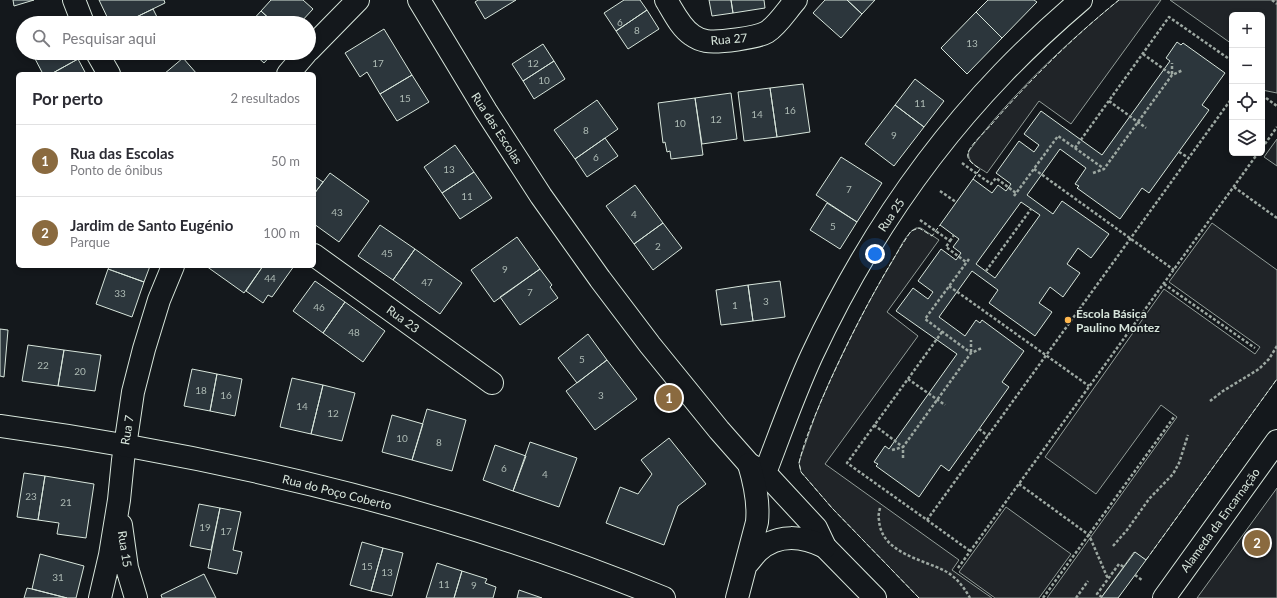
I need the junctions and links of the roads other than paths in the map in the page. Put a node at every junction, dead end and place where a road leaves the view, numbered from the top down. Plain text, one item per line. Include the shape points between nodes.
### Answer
1 (74, 0) edge
2 (358, 0) edge
3 (419, 0) edge
4 (666, 0) edge
5 (796, 0) edge
6 (1081, 0) edge
7 (80, 16) edge
8 (316, 43) edge
9 (101, 60) edge
10 (300, 60) edge
11 (108, 72) edge
12 (290, 72) edge
13 (316, 256) edge
14 (172, 268) edge
15 (492, 383) dead end
16 (0, 426) edge
17 (1277, 442) edge
18 (125, 445) junction
19 (757, 469) junction
20 (120, 500) junction
21 (825, 547) junction
22 (746, 566) junction
23 (100, 598) edge
24 (136, 598) edge
25 (664, 598) edge
26 (738, 598) edge
27 (875, 598) edge
28 (1164, 598) edge

1 - 7 street
2 - 8 street
3 - 19 street, Rua das Escolas via 486,111 600,279 718,430
4 - 5 street, Rua 27 via 684,28 690,34 706,41 753,37 766,32
6 - 19 street, Rua 25 via 1003,73 922,169 887,221 840,300 812,355 788,413
9 - 11 street
10 - 12 street
13 - 15 street, Rua 23
14 - 18 street, Rua 7 via 144,349 131,403
16 - 18 street, Rua do Poço Coberto
17 - 28 street, Alameda da Encarnação
18 - 20 street, Rua 7
18 - 25 street, Rua do Poço Coberto via 262,473 449,522 540,552
19 - 21 street, Rua das Escolas via 816,528
19 - 22 street via 757,522
20 - 23 street, Rua 7
20 - 24 street, Rua 15 via 127,568
21 - 22 street via 801,538 786,538 772,542 758,551
21 - 27 street, Rua das Escolas
22 - 26 street

